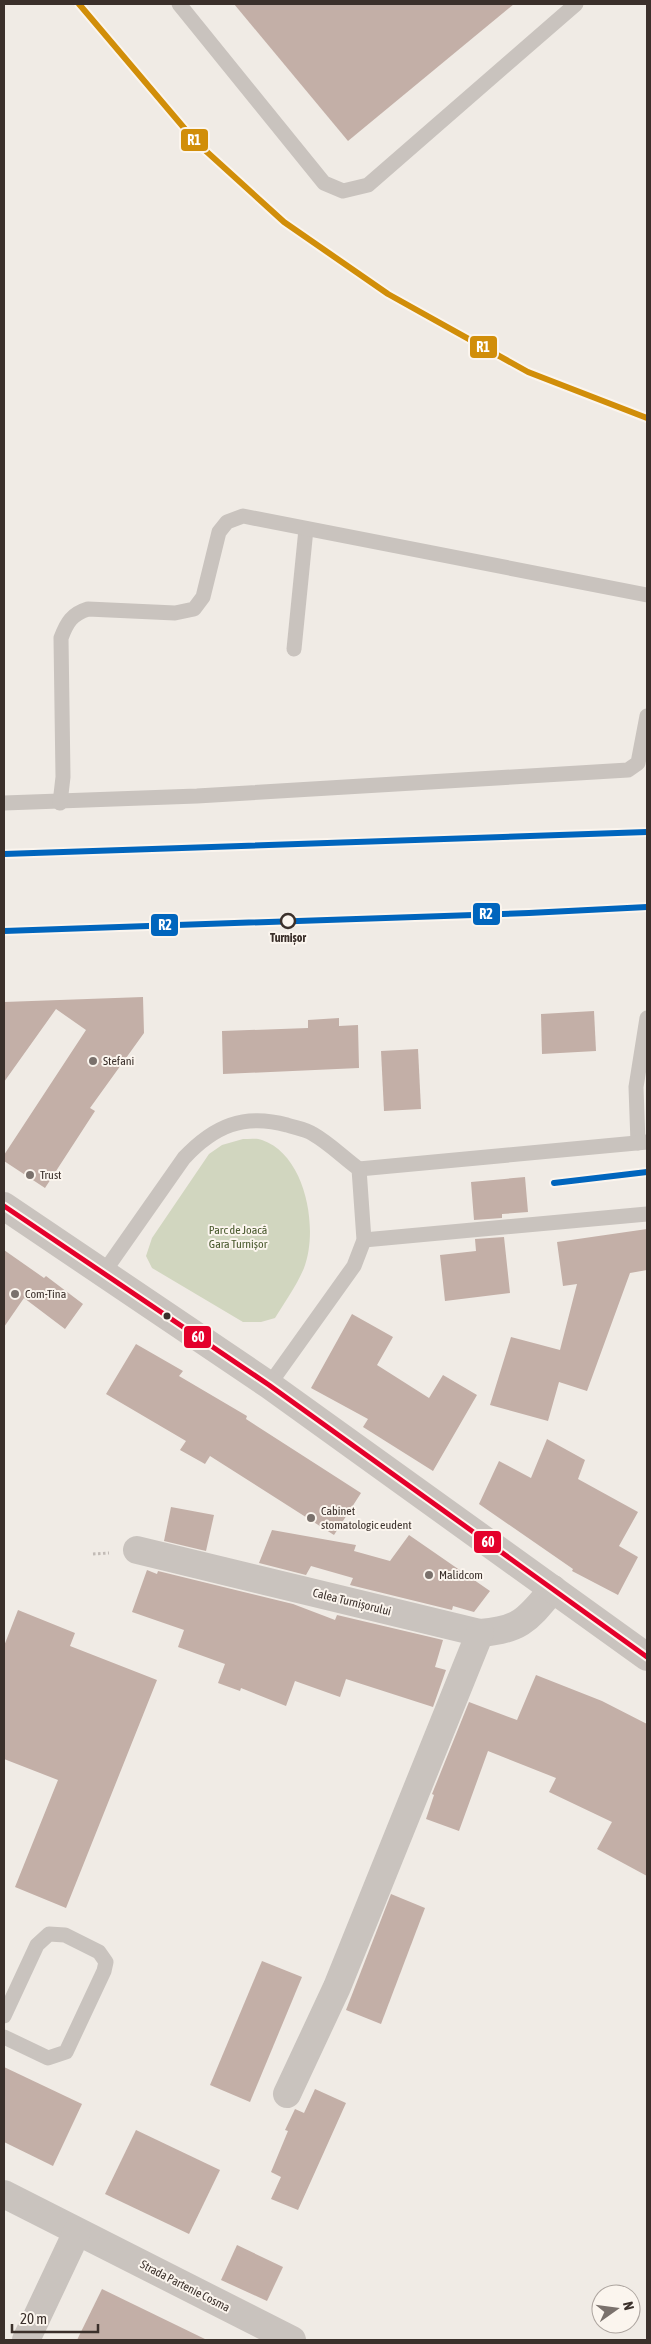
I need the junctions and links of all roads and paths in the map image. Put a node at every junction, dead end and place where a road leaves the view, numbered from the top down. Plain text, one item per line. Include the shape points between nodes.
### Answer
1 (178, 4) edge
2 (576, 4) edge
3 (306, 529) junction
4 (647, 595) edge
5 (294, 649) dead end
6 (647, 716) edge
7 (643, 763) edge
8 (60, 802) junction
9 (4, 803) edge
10 (647, 1018) edge
11 (643, 1143) edge
12 (359, 1169) junction
13 (4, 1206) edge
14 (647, 1214) edge
15 (364, 1240) junction
16 (104, 1272) junction
17 (269, 1385) junction
18 (137, 1550) dead end
19 (553, 1589) junction
20 (480, 1633) junction
21 (647, 1657) edge
22 (4, 2016) edge
23 (4, 2037) edge
24 (287, 2094) dead end
25 (4, 2194) edge
26 (77, 2232) junction
27 (26, 2340) edge
28 (292, 2340) edge

1 - 2 lane via 324,183 343,191 368,185
3 - 4 lane via 624,588
3 - 5 lane
3 - 8 lane via 243,516 227,522 219,532 203,597 194,609 175,613 88,609 67,621 61,638 63,777
6 - 7 lane
7 - 8 lane via 616,772
8 - 9 lane
10 - 11 lane via 636,1087
11 - 12 lane
12 - 15 lane
12 - 16 lane via 312,1133 266,1119 227,1126 196,1145 184,1158
13 - 16 street
14 - 15 lane
15 - 17 lane via 354,1266
16 - 17 street
17 - 19 street
18 - 20 street, Calea Turnișorului
19 - 20 street, Calea Turnișorului via 524,1621 512,1628
19 - 21 street
20 - 24 street via 336,1987
22 - 23 lane via 37,1945 49,1934 65,1935 99,1952 106,1962 66,2052 48,2058
25 - 26 street, Strada Partenie Cosma
26 - 27 street
26 - 28 street, Strada Partenie Cosma

